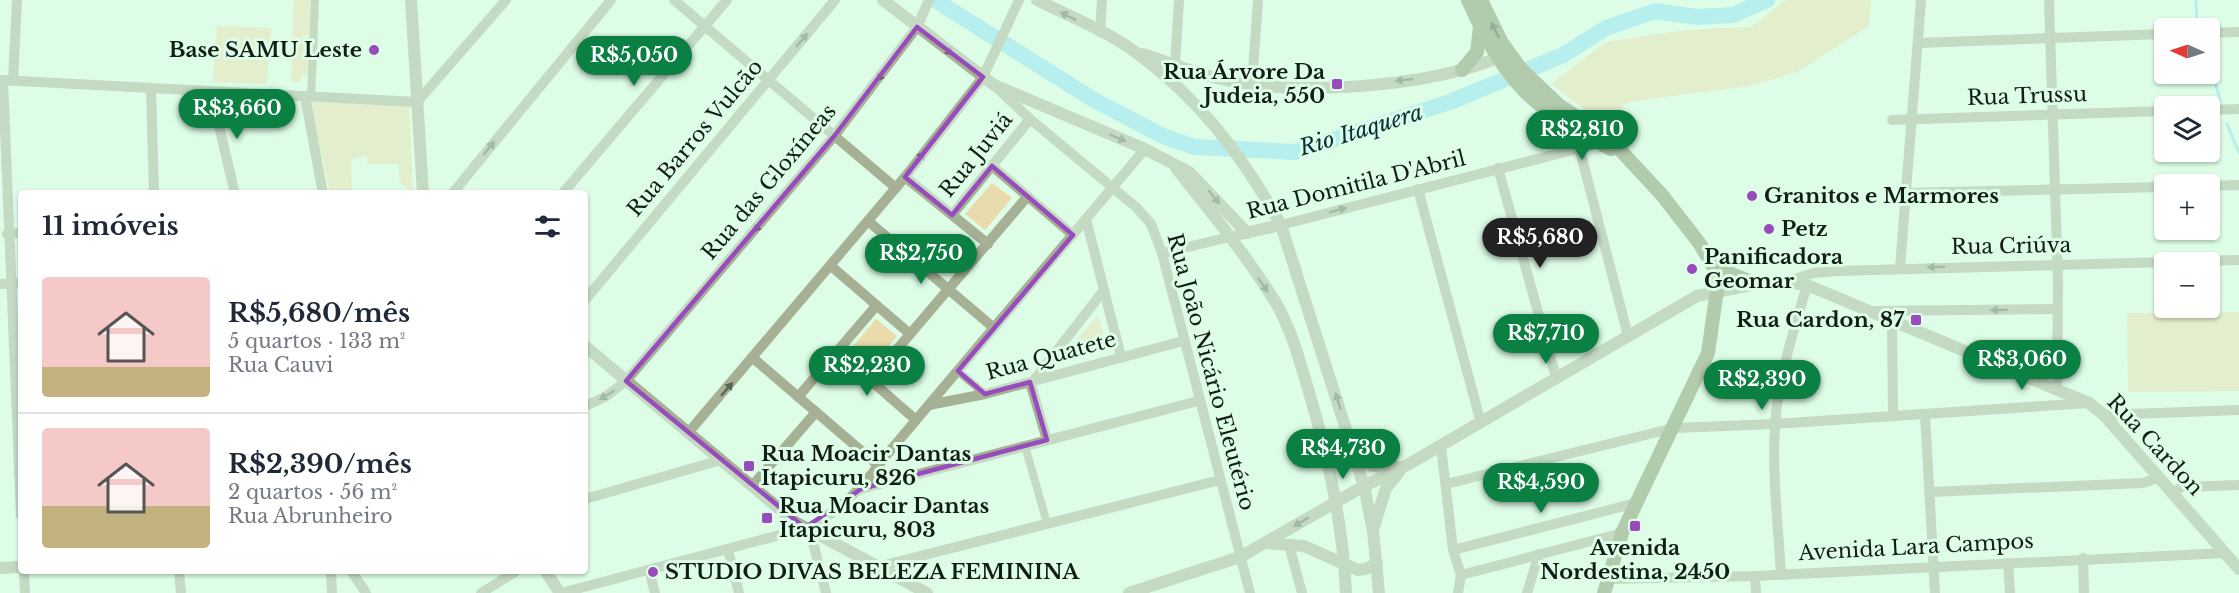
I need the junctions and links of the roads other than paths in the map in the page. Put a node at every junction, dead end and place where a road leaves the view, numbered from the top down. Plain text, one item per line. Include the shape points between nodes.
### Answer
1 (17, 0) edge
2 (315, 0) edge
3 (411, 0) edge
4 (506, 0) edge
5 (611, 0) edge
6 (674, 0) edge
7 (727, 0) edge
8 (836, 0) edge
9 (883, 0) edge
10 (929, 0) edge
11 (1019, 0) edge
12 (1037, 0) edge
13 (1102, 0) edge
14 (1179, 0) edge
15 (1258, 0) edge
16 (1468, 0) edge
17 (1481, 0) edge
18 (1921, 0) edge
19 (2049, 0) edge
20 (1480, 25) junction
21 (704, 26) junction
22 (917, 27) junction
23 (1100, 32) junction
24 (2239, 32) edge
25 (2220, 33) edge
26 (2154, 34) edge
27 (2050, 38) junction
28 (1918, 43) junction
29 (1133, 50) junction
30 (1507, 61) junction
31 (1174, 65) junction
32 (1462, 70) junction
33 (982, 77) junction
34 (5, 80) edge
35 (768, 81) junction
36 (994, 85) junction
37 (1252, 85) junction
38 (151, 89) junction
39 (210, 92) junction
40 (308, 97) junction
41 (417, 102) junction
42 (2239, 109) edge
43 (2220, 110) edge
44 (2154, 111) edge
45 (2053, 115) junction
46 (1030, 119) junction
47 (1911, 119) junction
48 (1892, 120) dead end
49 (1579, 126) junction
50 (835, 135) junction
51 (1600, 143) junction
52 (1579, 147) junction
53 (1145, 149) junction
54 (1559, 152) junction
55 (1621, 154) junction
56 (992, 166) junction
57 (1176, 168) junction
58 (1498, 168) junction
59 (905, 177) junction
60 (2237, 185) edge
61 (2220, 186) edge
62 (1113, 187) junction
63 (2154, 187) edge
64 (896, 188) junction
65 (1418, 189) junction
66 (154, 190) edge
67 (234, 190) edge
68 (322, 190) edge
69 (423, 190) edge
70 (455, 190) edge
71 (565, 190) edge
72 (2055, 190) junction
73 (1905, 193) junction
74 (1027, 197) junction
75 (952, 215) junction
76 (1086, 219) junction
77 (868, 221) junction
78 (1281, 225) junction
79 (18, 233) edge
80 (1247, 233) junction
81 (8, 234) junction
82 (1073, 235) junction
83 (1230, 237) junction
84 (988, 244) junction
85 (1162, 253) junction
86 (1710, 259) junction
87 (2239, 260) edge
88 (2058, 264) junction
89 (831, 266) junction
90 (1900, 268) junction
91 (1785, 282) junction
92 (10, 283) edge
93 (1756, 284) junction
94 (1808, 285) junction
95 (948, 290) junction
96 (1104, 290) junction
97 (1717, 290) junction
98 (588, 296) edge
99 (876, 306) junction
100 (2058, 309) junction
101 (1873, 310) junction
102 (1892, 319) junction
103 (994, 328) junction
104 (910, 334) junction
105 (1628, 336) junction
106 (1183, 341) junction
107 (588, 349) edge
108 (837, 351) junction
109 (1121, 357) junction
110 (753, 358) junction
111 (958, 371) junction
112 (1556, 377) junction
113 (626, 381) junction
114 (870, 381) junction
115 (1032, 381) junction
116 (2057, 389) junction
117 (985, 394) junction
118 (798, 397) junction
119 (1198, 401) junction
120 (2089, 403) junction
121 (588, 405) edge
122 (929, 405) junction
123 (2239, 410) edge
124 (816, 412) junction
125 (1893, 414) junction
126 (1925, 414) junction
127 (2104, 415) junction
128 (916, 420) junction
129 (1481, 423) junction
130 (1775, 424) junction
131 (1674, 428) junction
132 (688, 433) junction
133 (1047, 440) junction
134 (1025, 446) junction
135 (1441, 446) junction
136 (18, 452) edge
137 (1355, 457) junction
138 (721, 460) junction
139 (1409, 464) junction
140 (879, 465) junction
141 (2160, 477) junction
142 (1220, 480) junction
143 (1446, 484) junction
144 (2239, 485) edge
145 (753, 486) junction
146 (1364, 486) junction
147 (861, 489) junction
148 (1930, 492) junction
149 (2173, 492) junction
150 (588, 498) edge
151 (1337, 500) junction
152 (1636, 503) junction
153 (1047, 523) junction
154 (807, 530) junction
155 (1373, 531) junction
156 (1622, 533) junction
157 (1264, 543) junction
158 (1289, 544) junction
159 (728, 550) junction
160 (1453, 550) junction
161 (1539, 554) junction
162 (1240, 557) junction
163 (2232, 557) edge
164 (2083, 558) junction
165 (1377, 563) junction
166 (2008, 563) junction
167 (1345, 564) junction
168 (1934, 566) junction
169 (18, 567) edge
170 (877, 567) junction
171 (0, 568) edge
172 (2239, 569) edge
173 (648, 570) junction
174 (1781, 573) junction
175 (24, 574) edge
176 (179, 574) edge
177 (331, 574) edge
178 (352, 574) edge
179 (512, 574) edge
180 (547, 574) edge
181 (1461, 575) junction
182 (1755, 576) junction
183 (1606, 586) edge
184 (25, 593) edge
185 (181, 593) edge
186 (332, 593) edge
187 (366, 593) edge
188 (482, 593) edge
189 (560, 593) edge
190 (655, 593) edge
191 (739, 593) edge
192 (826, 593) edge
193 (927, 593) edge
194 (1129, 593) edge
195 (1250, 593) edge
196 (1302, 593) edge
197 (1346, 593) edge
198 (1379, 593) edge
199 (1458, 593) edge
200 (1527, 593) edge
201 (1756, 593) edge
202 (1935, 593) edge
203 (2010, 593) edge
204 (2084, 593) edge

1 - 34 street
2 - 40 street
3 - 41 street
4 - 41 street
70 -> 5 street
6 - 21 street
7 - 21 street
35 -> 8 street, Rua Barros Vulcão
9 - 22 street
10 - 22 street, Rua das Gloxíneas
11 - 33 street
23 -> 12 street
13 - 23 street
14 - 31 street
15 - 37 street
16 - 20 main road
30 -> 17 main road
18 - 28 street
19 - 27 street
20 - 30 main road
20 - 32 main road via 1477,52
21 - 35 street
21 - 71 street
22 -> 33 street
22 -> 50 street, Rua das Gloxíneas
23 - 29 street
24 - 25 street
26 - 27 street
27 - 28 street
27 - 45 street
28 - 47 street
29 - 31 street
29 - 78 street via 1216,124 1246,165
30 - 32 street
30 - 49 main road via 1532,90
31 - 37 street
32 -> 37 street via 1356,85
33 - 36 street
59 -> 33 street
34 - 38 street
34 - 81 street
35 - 50 street
35 - 98 street, Rua Barros Vulcão
36 - 46 street, Rua João Nicário Eleutério
36 -> 53 street
38 - 39 street
38 - 66 street
39 - 40 street
39 - 67 street
40 - 41 street
40 - 68 street
41 - 69 street
42 - 43 street
44 - 45 street, Rua Trussu
45 - 47 street, Rua Trussu
45 - 72 street
46 - 56 street, Rua Juviá
46 - 62 street, Rua João Nicário Eleutério
47 - 48 street, Rua Trussu
47 - 73 street
49 - 51 main road
49 - 54 street
49 - 55 main road via 1609,138
50 - 64 street
50 -> 113 street, Rua das Gloxíneas
51 - 52 street, Rua Domitila D'Abril
51 - 55 main road
52 - 54 street, Rua Domitila D'Abril
52 - 105 street
53 - 57 street
53 - 62 street
54 - 58 street, Rua Domitila D'Abril
55 - 86 main road via 1662,195
56 - 74 street
56 - 75 street, Rua Juviá
57 -> 80 street via 1200,181
57 - 83 street
58 - 65 street, Rua Domitila D'Abril
58 - 112 street
59 - 64 street
59 - 75 street
60 - 61 street
62 - 76 street
62 - 85 street, Rua João Nicário Eleutério via 1146,217
63 - 72 street
64 - 77 street
78 -> 65 street, Rua Domitila D'Abril
65 - 129 street
72 - 73 street
72 - 88 street
73 - 90 street
74 - 82 street
74 - 84 street
75 - 84 street
76 - 82 street
76 - 96 street
77 - 89 street
77 - 95 street
78 - 80 street, Rua Domitila D'Abril
137 -> 78 street
79 - 81 street
80 - 83 street, Rua Domitila D'Abril
81 - 92 street
82 - 103 street
83 - 85 street, Rua Domitila D'Abril
83 -> 151 street via 1290,331
84 - 95 street
85 - 106 street, Rua João Nicário Eleutério
86 - 93 main road via 1729,273
86 - 97 main road
87 - 88 street, Rua Criúva
88 -> 90 street, Rua Criúva
88 - 100 street
89 - 99 street
89 - 110 street
90 - 91 street, Rua Criúva via 1814,273
91 - 93 street, Rua Cardon
91 - 94 street, Rua Cardon
92 - 136 street
93 - 97 street, Rua Cardon
94 - 101 street, Rua Cardon
94 - 130 street via 1786,363
95 - 103 street
95 - 104 street
96 - 109 street
96 - 115 street
97 - 105 street, Rua Cardon via 1697,296
97 - 131 main road via 1708,353
99 - 104 street
99 - 108 street
100 -> 101 street
100 - 116 street
101 - 102 street, Rua Cardon
102 - 116 street, Rua Cardon
102 - 125 street
103 - 111 street
104 - 114 street
105 - 112 street, Rua Cardon
106 - 109 street, Rua Quatete
106 - 119 street, Rua João Nicário Eleutério
107 - 113 street
108 - 114 street
108 - 118 street
109 - 115 street, Rua Quatete
110 - 118 street
132 -> 110 street
111 - 117 street
111 - 122 street
112 - 129 street, Rua Cardon
113 -> 121 street, Rua das Gloxíneas
113 - 132 street
114 - 128 street
115 - 117 street, Rua Quatete
115 - 133 street
116 - 120 street, Rua Cardon
117 - 122 street, Rua Quatete
118 - 124 street
119 - 133 street
119 - 142 street, Rua João Nicário Eleutério
120 - 126 street
120 - 127 street, Rua Cardon
122 - 128 street
123 - 127 street
124 - 140 street
124 - 145 street
125 - 126 street
125 - 130 street
126 - 148 street
127 - 141 street, Rua Cardon
128 - 140 street
129 - 135 street, Rua Cardon
130 - 131 street
130 - 174 street
131 - 143 street
131 - 152 main road
132 - 138 street
133 - 134 street
134 - 147 street
134 - 153 street
135 - 139 street, Rua Cardon
135 - 143 street
137 - 139 street via 1381,468
137 - 146 street
138 - 145 street
138 - 150 street
139 - 146 street
139 - 155 street via 1386,488
140 - 147 street
141 - 148 street via 2143,483
141 - 149 street, Rua Cardon
142 - 153 street
142 - 162 street, Rua João Nicário Eleutério
143 - 160 street
144 - 149 street via 2182,487
145 - 154 street
146 - 151 street
146 - 155 street
147 - 154 street
148 - 168 street
149 - 163 street, Rua Cardon
151 -> 157 street
151 - 167 street
152 - 156 main road
152 - 160 street
153 - 170 street
154 - 159 street
154 - 170 street
154 - 192 street
155 - 165 street
156 - 161 street
156 - 183 main road
157 - 158 street
157 - 162 street
158 - 167 street via 1314,549
158 - 196 street
159 - 173 street
159 - 191 street
160 - 181 street
161 - 181 street
161 - 200 street
162 - 194 street
162 - 195 street, Rua João Nicário Eleutério
163 - 164 street, Avenida Lara Campos
163 - 172 street, Rua Cardon
164 - 166 street, Avenida Lara Campos
164 - 204 street
165 - 167 street via 1362,570
165 - 198 street
166 - 168 street, Avenida Lara Campos
166 - 203 street
167 - 197 street
168 - 174 street, Avenida Lara Campos
168 - 202 street
169 - 171 street
170 - 193 street
173 - 189 street
173 - 190 street
174 - 182 street, Avenida Lara Campos
175 - 184 street
176 - 185 street
177 - 186 street
178 - 187 street
179 - 188 street
180 - 189 street
181 - 199 street
182 - 183 street, Avenida Lara Campos
182 - 201 street

